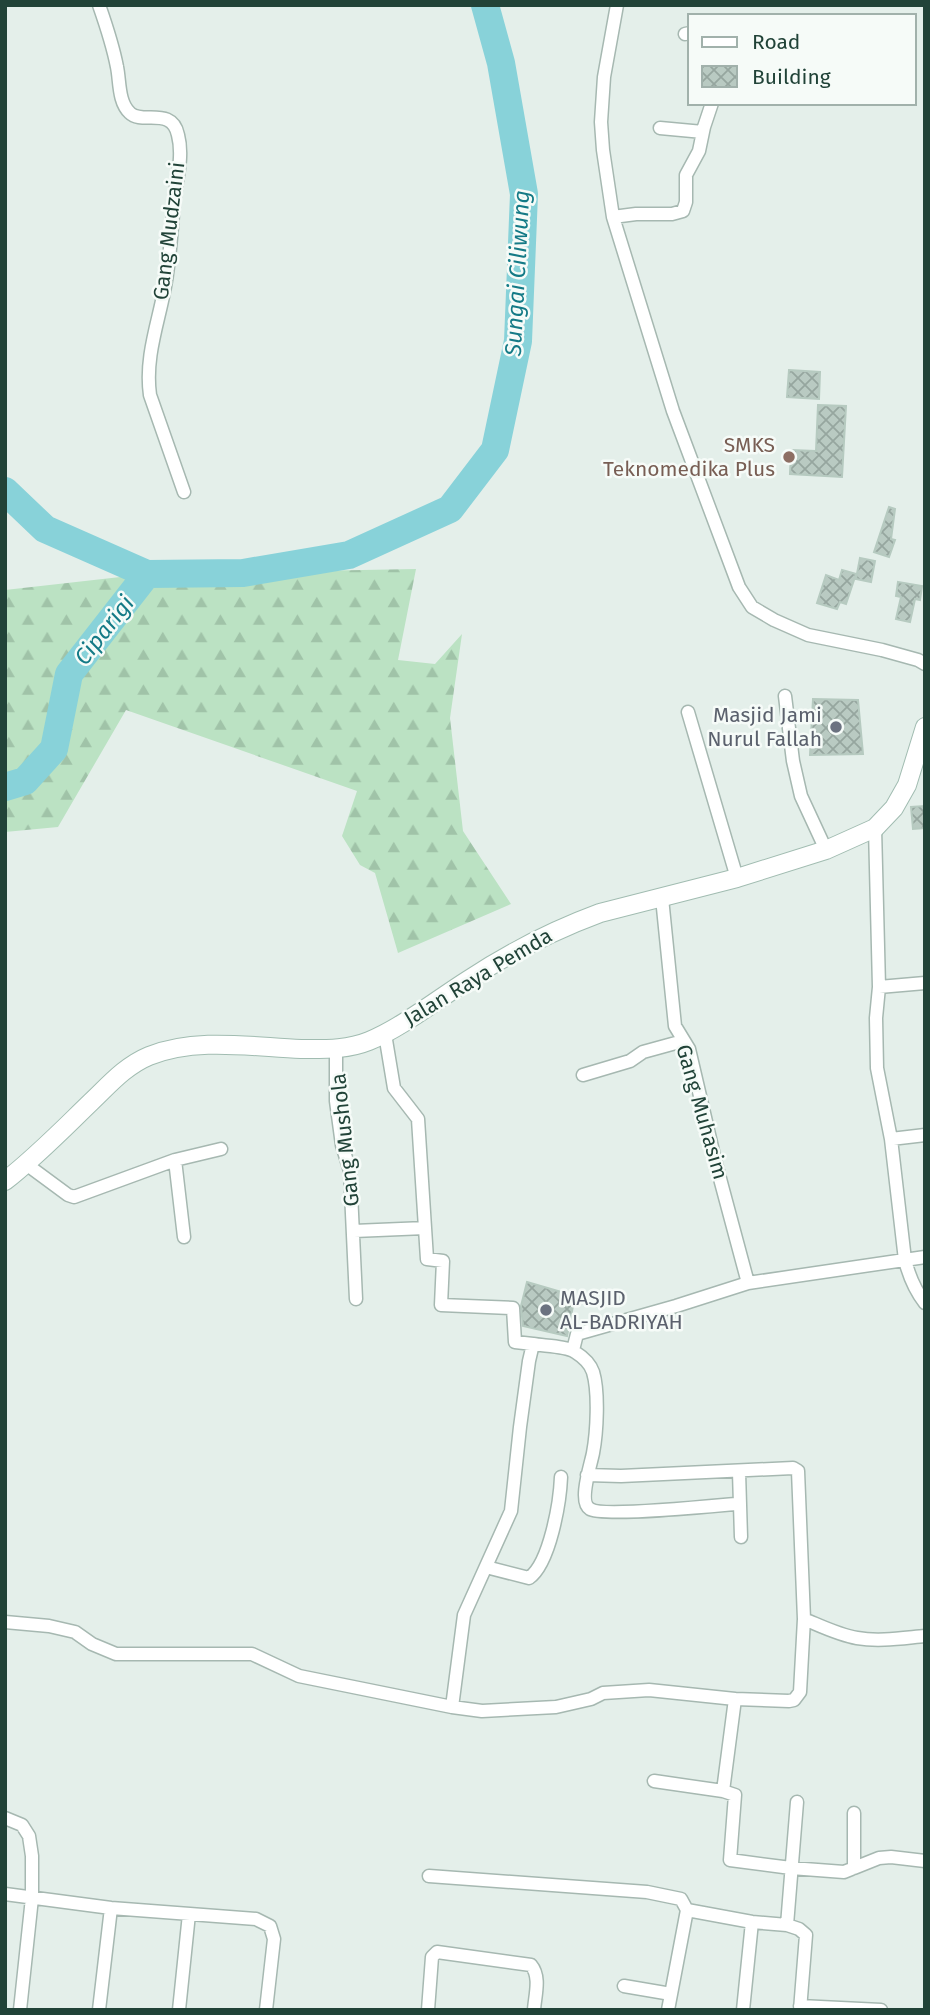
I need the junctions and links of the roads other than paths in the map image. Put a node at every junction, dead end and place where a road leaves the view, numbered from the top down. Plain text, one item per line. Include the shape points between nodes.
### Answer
1 (99, 5) edge
2 (617, 5) edge
3 (711, 105) edge
4 (660, 128) dead end
5 (703, 132) junction
6 (613, 218) junction
7 (184, 492) dead end
8 (925, 664) edge
9 (785, 696) dead end
10 (688, 712) dead end
11 (925, 727) edge
12 (875, 828) junction
13 (826, 850) junction
14 (737, 878) junction
15 (662, 898) junction
16 (925, 983) edge
17 (879, 988) junction
18 (388, 1031) junction
19 (683, 1041) junction
20 (336, 1050) junction
21 (397, 1055) dead end
22 (583, 1075) dead end
23 (925, 1135) edge
24 (891, 1139) junction
25 (221, 1149) dead end
26 (175, 1160) junction
27 (26, 1164) junction
28 (5, 1181) edge
29 (425, 1228) junction
30 (354, 1231) junction
31 (184, 1237) dead end
32 (925, 1257) edge
33 (905, 1259) junction
34 (748, 1283) junction
35 (356, 1299) dead end
36 (925, 1303) edge
37 (533, 1345) junction
38 (573, 1350) junction
39 (739, 1472) junction
40 (587, 1475) junction
41 (561, 1477) dead end
42 (735, 1504) dead end
43 (741, 1537) dead end
44 (486, 1567) junction
45 (804, 1619) junction
46 (5, 1622) edge
47 (925, 1636) edge
48 (735, 1699) junction
49 (452, 1707) junction
50 (654, 1781) dead end
51 (723, 1791) junction
52 (797, 1802) dead end
53 (854, 1813) dead end
54 (5, 1818) edge
55 (925, 1861) edge
56 (791, 1868) junction
57 (854, 1868) junction
58 (429, 1876) dead end
59 (5, 1894) edge
60 (32, 1898) junction
61 (111, 1908) junction
62 (687, 1910) junction
63 (189, 1914) junction
64 (751, 1922) junction
65 (787, 1926) junction
66 (624, 1986) dead end
67 (671, 1994) junction
68 (800, 2008) edge
69 (20, 2010) edge
70 (99, 2010) edge
71 (180, 2010) edge
72 (266, 2010) edge
73 (428, 2010) edge
74 (534, 2010) edge
75 (668, 2010) edge
76 (743, 2010) edge
77 (881, 2010) edge

1 - 7 street, Gang Mudzaini via 129,112 168,120 178,135 180,156 167,275 149,376 150,395
2 - 6 street via 602,99 603,150
3 - 5 street
4 - 5 street
5 - 6 street via 686,175 682,211
6 - 8 street via 673,411 740,587 752,607 808,635 882,649
9 - 13 street via 801,796
10 - 14 street
11 - 12 main road, Jalan Raya Pemda via 907,785
12 - 13 main road, Jalan Raya Pemda
12 - 17 street
13 - 14 main road, Jalan Raya Pemda
14 - 15 main road, Jalan Raya Pemda
15 - 18 main road, Jalan Raya Pemda via 600,913 542,937
15 - 19 street, Gang Muhasim via 675,1026
16 - 17 street
17 - 24 street via 877,1068
18 - 20 main road, Jalan Raya Pemda
18 - 21 street
18 - 29 street via 394,1088 418,1119
19 - 22 street
19 - 34 street, Gang Muhasim via 689,1049
20 - 27 main road, Jalan Raya Pemda via 212,1045 181,1046 150,1055 130,1065
20 - 30 street, Gang Mushola via 336,1101 350,1171
23 - 24 street
24 - 33 street
25 - 26 street
26 - 27 street via 74,1197
26 - 31 street
27 - 28 main road, Jalan Raya Pemda
29 - 30 street, Gang Mushola
29 - 37 street via 427,1259 443,1261 441,1305 513,1308 515,1342
30 - 35 street, Gang Mushola
32 - 33 street
33 - 34 street
33 - 36 street via 910,1279
34 - 38 street via 577,1334
37 - 38 street
37 - 44 street via 511,1511
38 - 40 street via 588,1362 596,1390 594,1451
39 - 40 street
39 - 43 street
39 - 45 street via 798,1471
40 - 42 street via 585,1502 592,1511
41 - 44 street via 556,1519 535,1573 528,1578
44 - 49 street via 464,1615
45 - 47 street via 858,1638
45 - 48 street via 797,1697 789,1701
46 - 49 street via 75,1632 116,1654 252,1654 299,1676
48 - 49 street via 649,1690 603,1693 556,1707 482,1711
48 - 51 street
50 - 51 street
51 - 56 street via 735,1795 730,1860
52 - 56 street
53 - 57 street
54 - 60 street via 22,1825 29,1836
55 - 57 street via 879,1858
56 - 57 street via 844,1872
56 - 65 street
58 - 62 street via 647,1892 681,1899
59 - 60 street
60 - 61 street
60 - 69 street
61 - 63 street
61 - 70 street
62 - 64 street
62 - 67 street
63 - 71 street
63 - 72 street via 256,1919 270,1926 274,1939
64 - 65 street
64 - 76 street
65 - 68 street via 806,1935
66 - 67 street
67 - 75 street
68 - 77 street
73 - 74 street via 430,1966 437,1952 531,1965 537,1977

